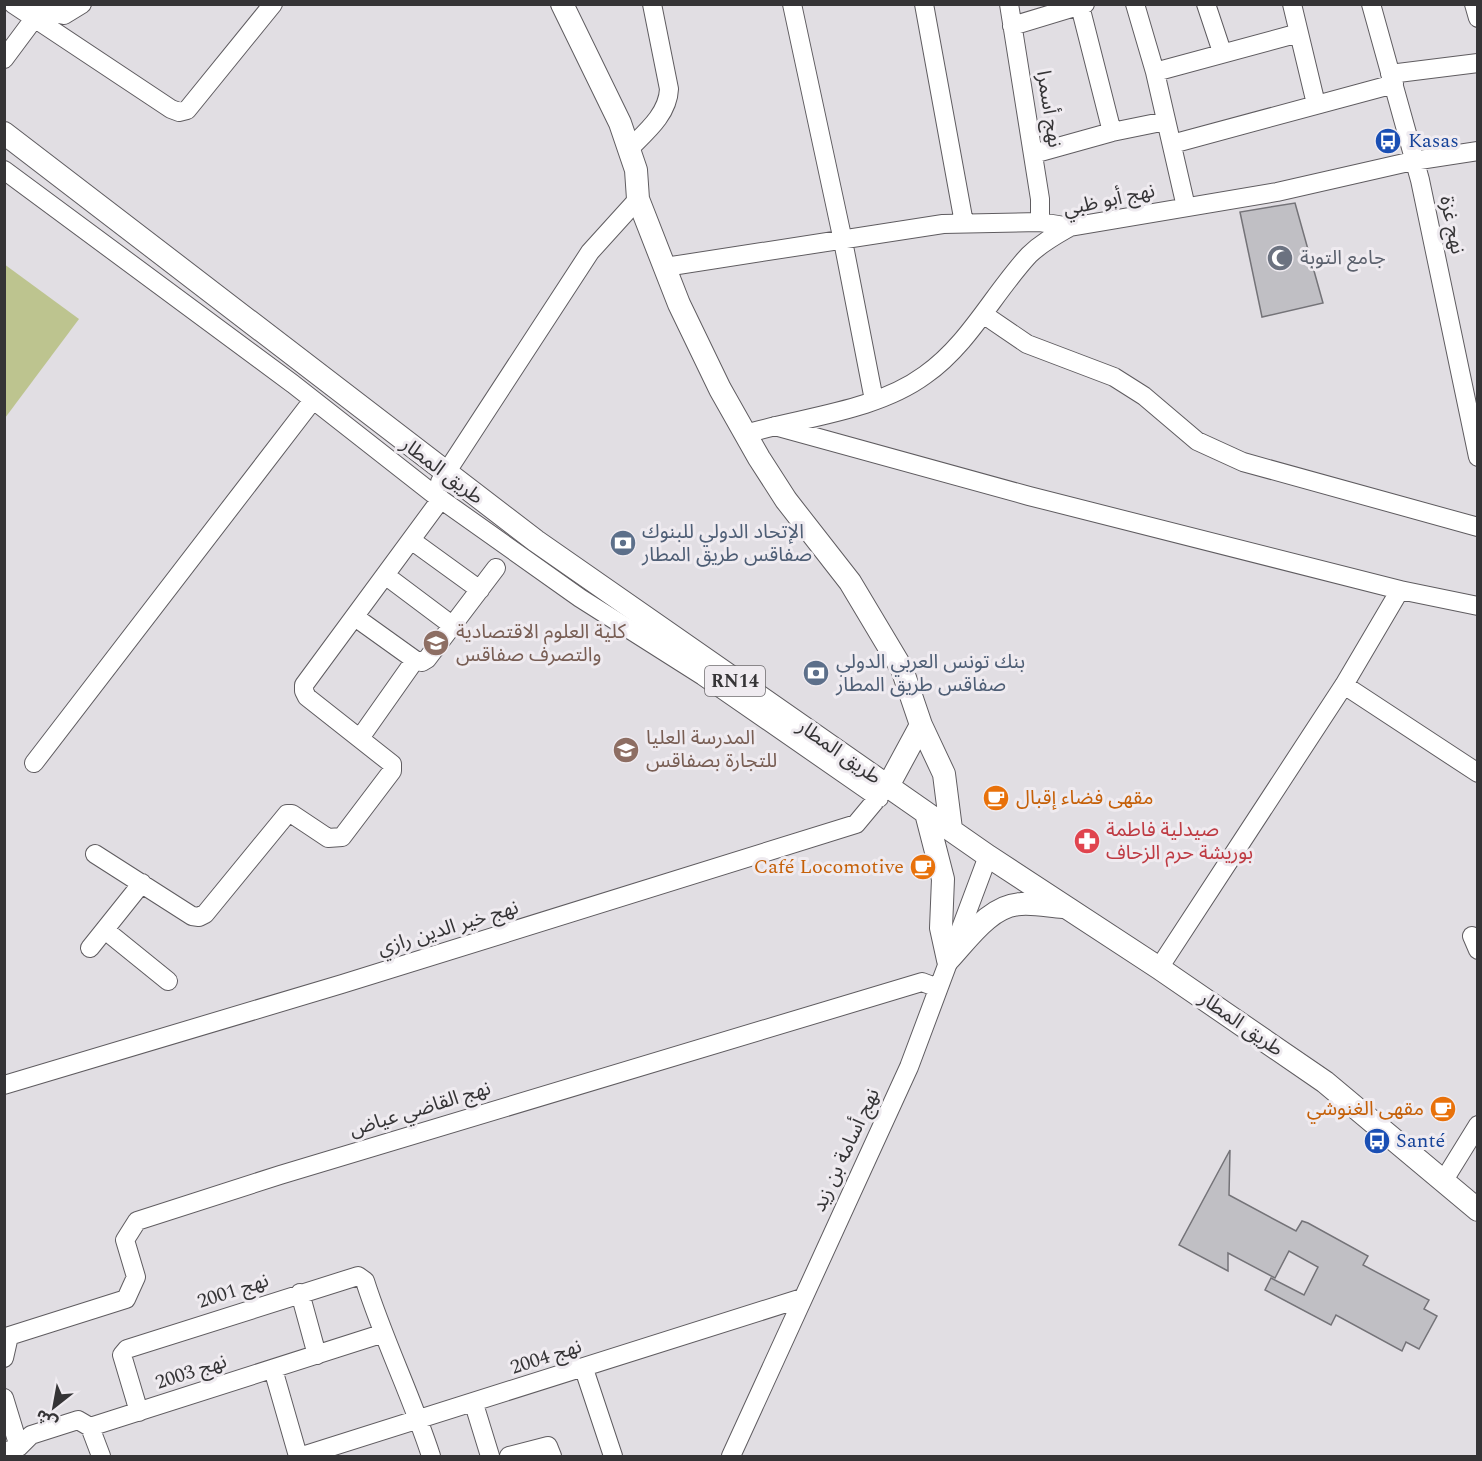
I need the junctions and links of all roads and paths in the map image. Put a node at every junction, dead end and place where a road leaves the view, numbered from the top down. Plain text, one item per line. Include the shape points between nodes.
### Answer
1 (13, 4) edge
2 (82, 4) edge
3 (273, 4) edge
4 (562, 4) edge
5 (652, 4) edge
6 (792, 4) edge
7 (924, 4) edge
8 (1009, 4) edge
9 (1135, 4) edge
10 (1206, 4) edge
11 (1292, 4) edge
12 (1371, 4) edge
13 (1474, 4) edge
14 (1082, 5) edge
15 (39, 10) edge
16 (1478, 18) edge
17 (1012, 26) junction
18 (1299, 33) junction
19 (1222, 52) junction
20 (4, 59) edge
21 (1478, 63) edge
22 (1155, 72) junction
23 (1392, 79) junction
24 (1316, 104) junction
25 (1166, 122) junction
26 (1112, 132) junction
27 (4, 133) edge
28 (1172, 144) junction
29 (630, 148) junction
30 (1478, 152) edge
31 (1033, 154) junction
32 (1413, 161) junction
33 (4, 170) edge
34 (638, 199) junction
35 (1186, 207) junction
36 (1040, 222) junction
37 (964, 223) junction
38 (1070, 227) junction
39 (843, 241) junction
40 (665, 267) junction
41 (983, 314) junction
42 (313, 400) junction
43 (874, 400) junction
44 (773, 426) junction
45 (745, 434) junction
46 (1478, 457) edge
47 (445, 474) junction
48 (437, 496) junction
49 (1478, 527) edge
50 (411, 540) junction
51 (496, 568) dead end
52 (386, 575) junction
53 (480, 590) junction
54 (1400, 590) junction
55 (1478, 606) edge
56 (355, 617) junction
57 (453, 626) junction
58 (415, 660) junction
59 (1344, 685) junction
60 (921, 726) junction
61 (360, 738) junction
62 (34, 763) dead end
63 (1478, 773) edge
64 (883, 792) junction
65 (926, 813) junction
66 (951, 829) junction
67 (95, 854) dead end
68 (988, 856) junction
69 (142, 884) junction
70 (1065, 907) junction
71 (105, 930) junction
72 (90, 948) dead end
73 (948, 960) junction
74 (1159, 968) junction
75 (168, 981) dead end
76 (938, 988) junction
77 (6, 1080) edge
78 (1478, 1125) edge
79 (1444, 1180) junction
80 (1478, 1210) edge
81 (300, 1293) junction
82 (802, 1298) junction
83 (381, 1334) junction
84 (317, 1355) junction
85 (4, 1358) edge
86 (273, 1369) junction
87 (584, 1369) junction
88 (4, 1398) edge
89 (474, 1404) junction
90 (139, 1412) junction
91 (419, 1421) junction
92 (90, 1427) junction
93 (12, 1449) edge
94 (102, 1456) edge
95 (300, 1456) edge
96 (431, 1456) edge
97 (490, 1456) edge
98 (509, 1456) edge
99 (552, 1456) edge
100 (613, 1456) edge
101 (731, 1456) edge

1 - 15 street
2 - 15 street via 64,15
3 - 15 street via 187,110 179,112 171,110
4 - 29 main road
5 - 29 street via 669,101
6 - 39 street
7 - 37 street
8 - 17 street, نهج أسمرا
9 - 22 street
10 - 19 street
11 - 18 street
12 - 23 street, نهج غزة
13 - 16 street
14 - 17 street
14 - 26 street
15 - 20 street
17 - 31 street, نهج أسمرا
18 - 19 street
18 - 24 street
19 - 22 street
21 - 23 street
22 - 25 street
23 - 24 street
23 - 32 street, نهج غزة
24 - 28 street
25 - 26 street
25 - 28 street
26 - 31 street
27 - 47 main road, طريق المطار / RN14
28 - 35 street
29 - 34 main road
30 - 32 street, نهج أبو ظبي
31 - 36 street, نهج أسمرا
32 - 35 street, نهج أبو ظبي via 1277,192
32 - 46 street, نهج غزة
33 - 42 street
34 - 40 main road
34 - 47 street via 576,271
35 - 38 street, نهج أبو ظبي
36 - 37 street
36 - 38 street
37 - 39 street
38 - 41 street, نهج أبو ظبي via 1030,255
39 - 40 street
39 - 43 street
40 - 45 main road via 702,353
41 - 43 street, نهج أبو ظبي via 927,374 896,394
41 - 49 street via 1027,344 1114,377 1216,452
42 - 48 street
42 - 62 street
43 - 44 street, نهج أبو ظبي
44 - 45 street, نهج أبو ظبي
44 - 54 street
45 - 60 main road via 786,500 850,582 902,669
47 - 48 street
47 - 64 main road, طريق المطار / RN14
48 - 50 street
48 - 64 street via 580,598
50 - 52 street
50 - 53 street
51 - 53 street
52 - 56 street
52 - 57 street
53 - 57 street
54 - 55 street
54 - 59 street
56 - 58 street
56 - 61 street via 304,685 304,692
57 - 58 street via 428,659
58 - 61 street
59 - 63 street
59 - 74 street
60 - 64 main road
60 - 66 main road via 944,774
61 - 69 street via 387,758 392,771 342,837 328,838 286,814 206,914 199,917
64 - 65 main road, طريق المطار / RN14
64 - 77 street, نهج خير الدين رازي via 856,824 342,984
65 - 66 main road, طريق المطار / RN14
65 - 73 main road via 943,879 941,928
66 - 68 main road, طريق المطار / RN14
67 - 69 street
68 - 70 main road, طريق المطار / RN14
68 - 73 street, نهج أسامة بن زيد
69 - 71 street
70 - 73 main road via 1019,904 1005,908 979,926
70 - 74 main road, طريق المطار / RN14
71 - 72 street
71 - 75 street
73 - 76 street, نهج أسامة بن زيد
74 - 79 main road, طريق المطار / RN14 via 1325,1082
76 - 82 street, نهج أسامة بن زيد via 909,1067
76 - 85 street, نهج القاضي عياض via 922,982 803,1016 137,1221 125,1240 136,1277 126,1299 9,1336
78 - 79 street
79 - 80 main road, طريق المطار / RN14
81 - 83 street, نهج 2001 via 358,1276 365,1281
81 - 84 street
81 - 90 street, نهج 2001 via 122,1352
82 - 87 street, نهج 2004
82 - 101 street, نهج أسامة بن زيد
83 - 84 street, نهج 2003
83 - 91 street
84 - 86 street, نهج 2003
86 - 90 street, نهج 2003
86 - 95 street
87 - 89 street, نهج 2004
87 - 100 street
88 - 93 street
89 - 91 street, نهج 2004
89 - 97 street
90 - 92 street, نهج 2003
91 - 95 street, نهج 2004
91 - 96 street
92 - 93 street, نهج 2003 via 78,1420 31,1435
92 - 94 street
98 - 99 street via 548,1446

